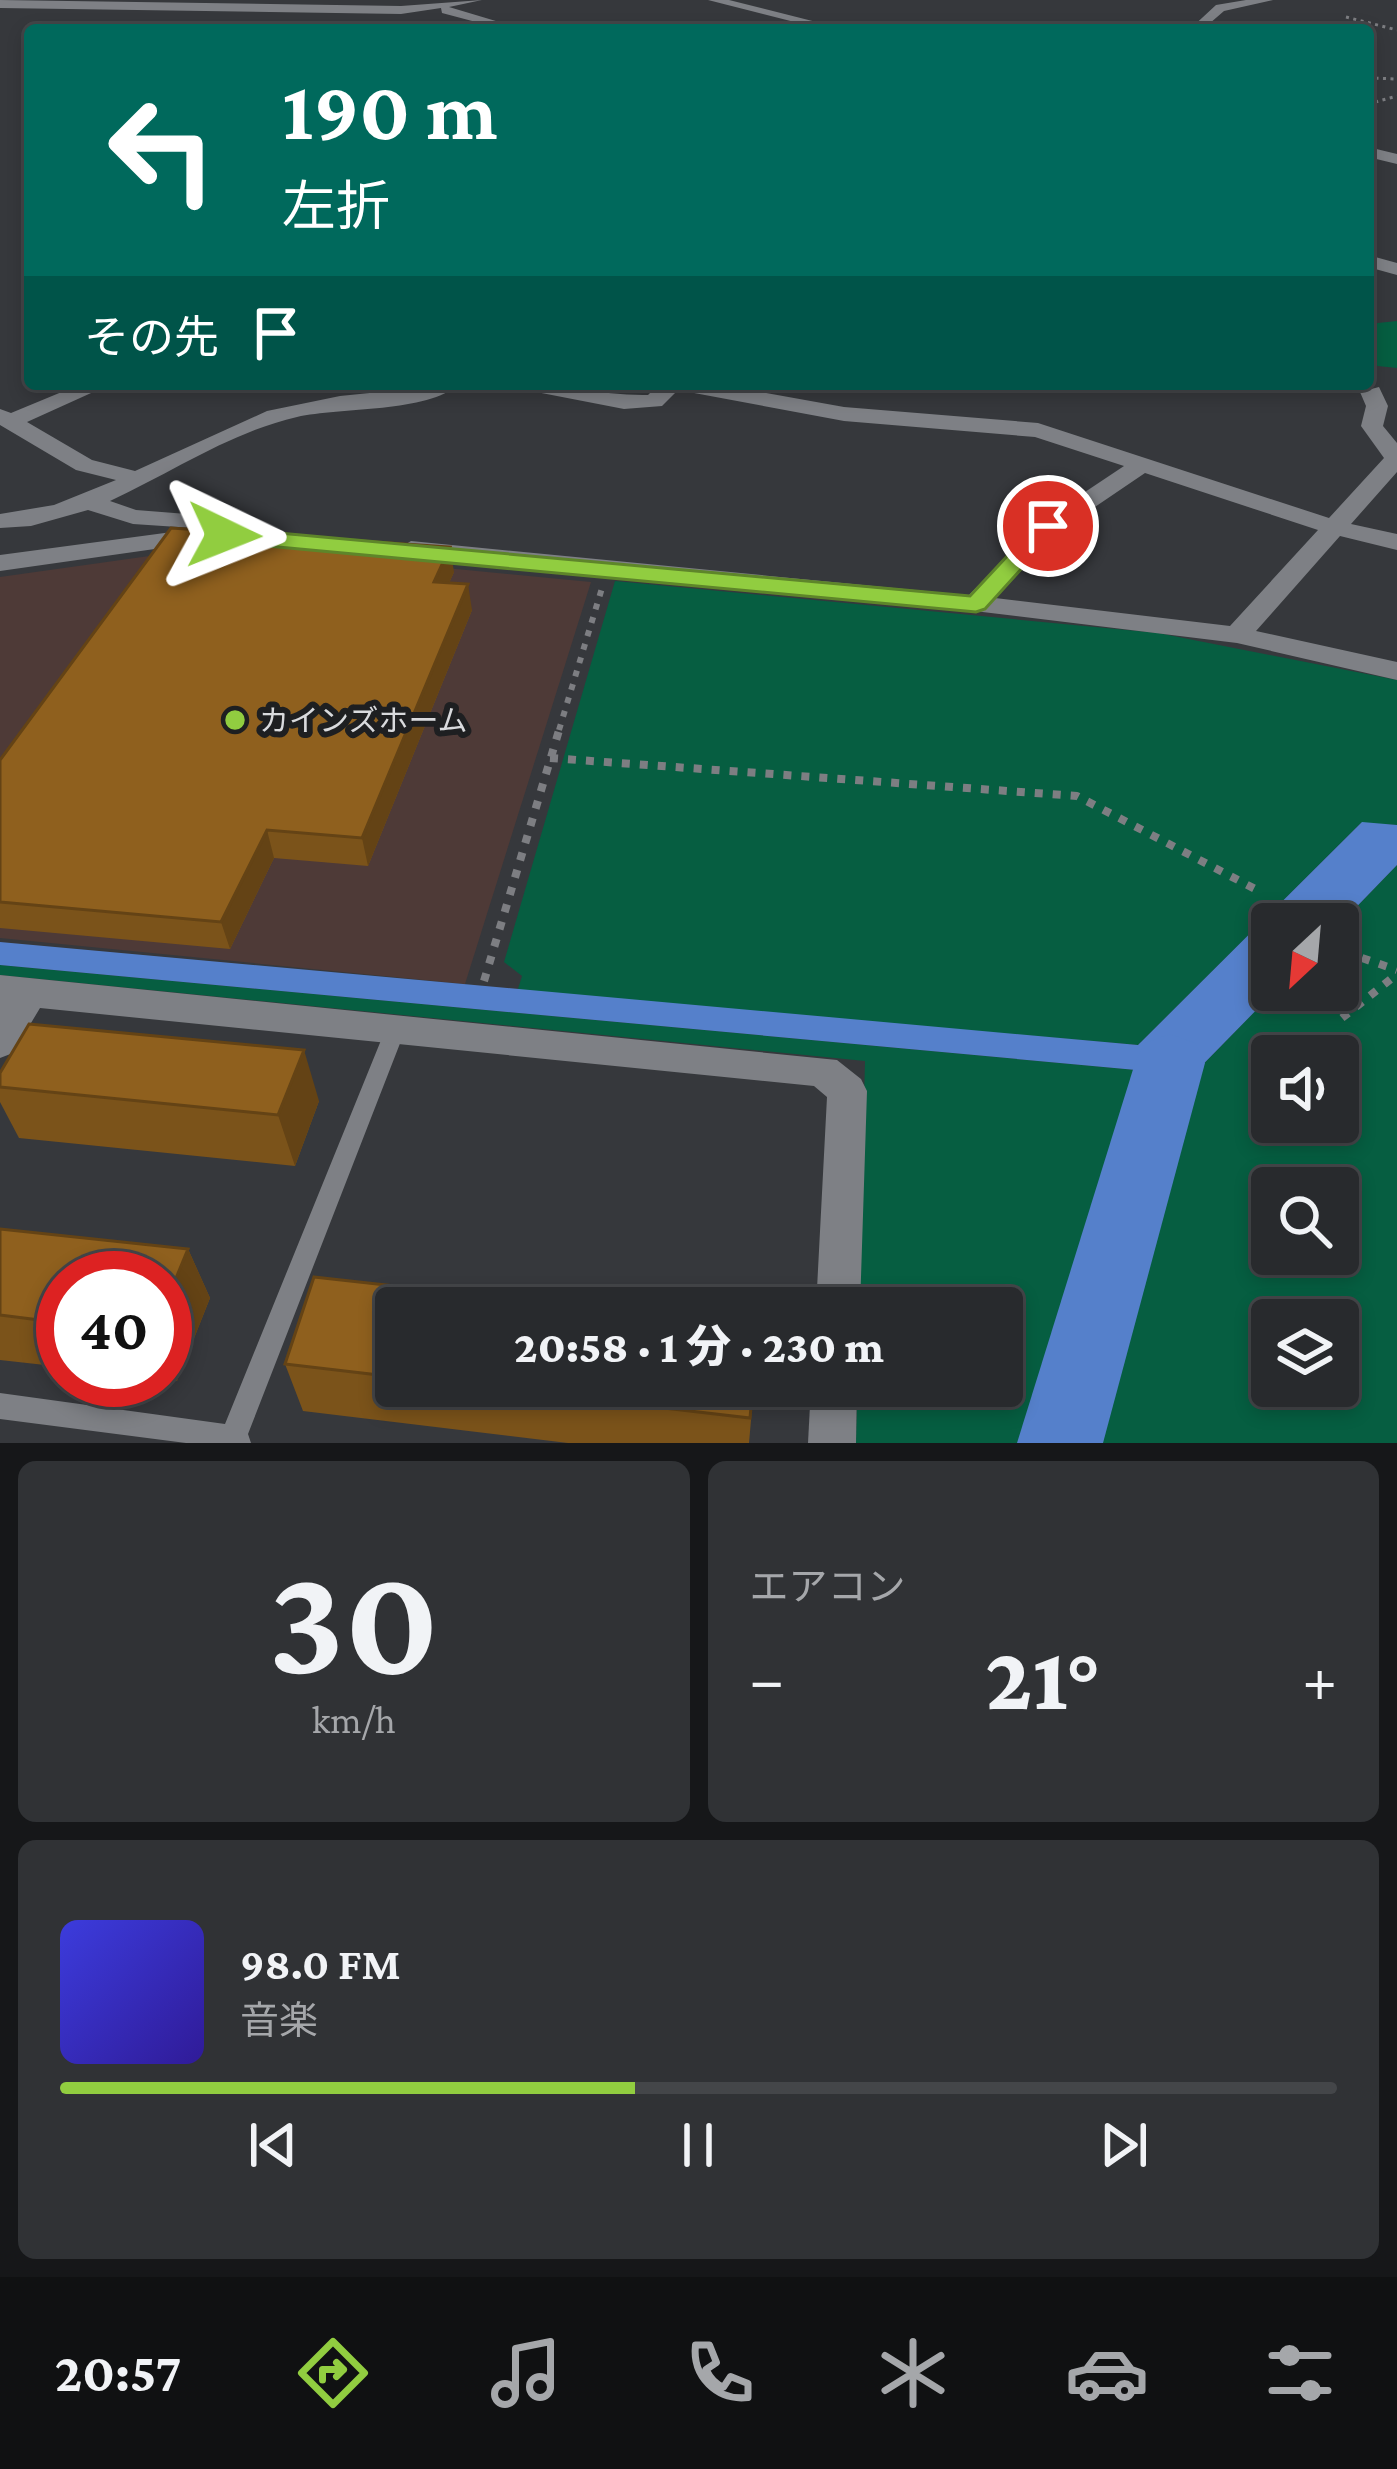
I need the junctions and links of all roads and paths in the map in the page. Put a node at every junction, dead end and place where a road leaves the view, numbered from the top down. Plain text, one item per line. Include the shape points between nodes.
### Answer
1 (476, 0) edge
2 (714, 0) edge
3 (1268, 0) edge
4 (0, 4) edge
5 (440, 8) junction
6 (1346, 17) dead end
7 (498, 24) edge
8 (816, 24) edge
9 (1203, 24) edge
10 (1373, 24) edge
11 (84, 390) edge
12 (435, 390) edge
13 (559, 390) edge
14 (665, 390) edge
15 (713, 390) edge
16 (1371, 392) dead end
17 (4, 419) edge
18 (1396, 459) edge
19 (1144, 464) junction
20 (131, 477) junction
21 (89, 502) junction
22 (0, 521) edge
23 (1336, 528) junction
24 (1397, 542) edge
25 (395, 547) edge
26 (0, 563) edge
27 (603, 582) dead end
28 (976, 604) junction
29 (1237, 635) junction
30 (1397, 671) edge
31 (550, 758) junction
32 (1259, 891) dead end
33 (1362, 958) dead end
34 (1397, 972) edge
35 (484, 981) dead end
36 (15, 990) edge
37 (1342, 1018) dead end
38 (396, 1028) junction
39 (0, 1042) edge
40 (839, 1287) edge
41 (0, 1406) edge
42 (833, 1407) edge
43 (236, 1442) edge
44 (832, 1443) edge

1 - 5 street
2 - 8 street
3 - 9 street via 1220,8
4 - 5 street
5 - 7 street
6 - 10 path
11 - 17 street
12 - 20 street via 257,421
13 - 14 street via 624,402 654,401
15 - 19 street via 844,414 1038,430
16 - 18 street via 1372,426
17 - 20 street via 84,465
18 - 23 street
19 - 23 street
19 - 28 street via 1071,505
20 - 21 street
21 - 22 street
21 - 26 street via 133,517 215,522 233,535
23 - 24 street
23 - 29 street
25 - 28 street
27 - 31 path
28 - 29 street
29 - 30 street
31 - 32 path via 1077,796
31 - 35 path
33 - 34 path
34 - 37 path
36 - 38 street
36 - 39 street
38 - 40 street via 823,1071 847,1091
38 - 43 lane
41 - 43 lane
42 - 44 street

